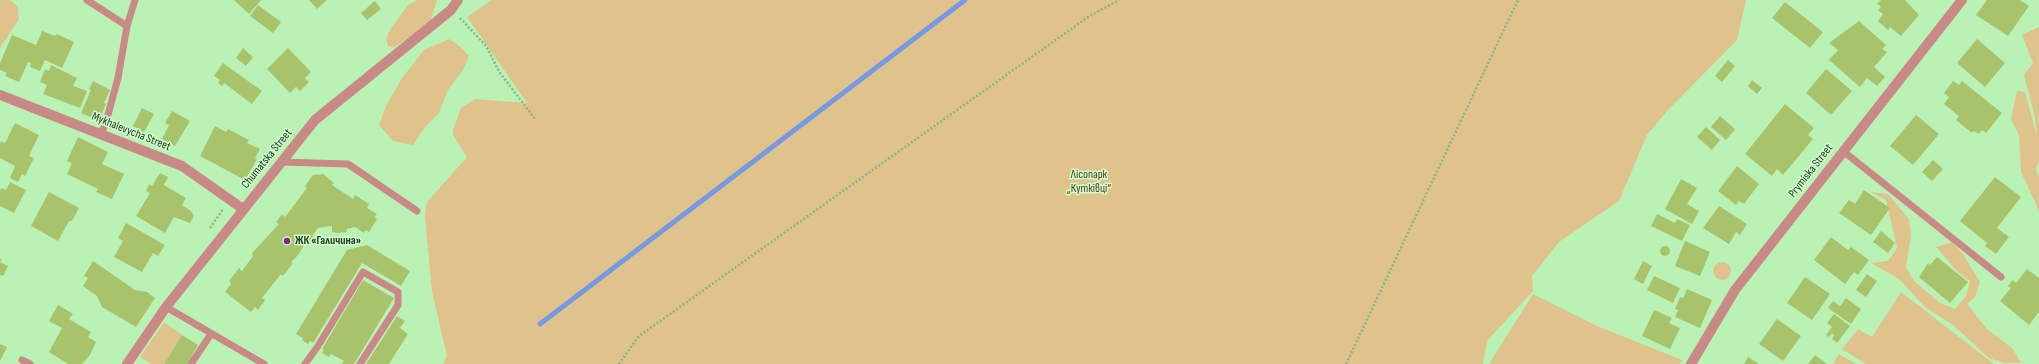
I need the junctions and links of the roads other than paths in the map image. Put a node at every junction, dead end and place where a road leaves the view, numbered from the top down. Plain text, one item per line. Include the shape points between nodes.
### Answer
1 (88, 0) edge
2 (136, 0) edge
3 (458, 0) edge
4 (1962, 0) edge
5 (127, 26) junction
6 (0, 95) edge
7 (101, 134) junction
8 (1843, 151) junction
9 (281, 162) junction
10 (244, 209) junction
11 (417, 211) dead end
12 (2001, 277) dead end
13 (166, 307) junction
14 (211, 334) junction
15 (22, 360) dead end
16 (30, 364) edge
17 (127, 364) edge
18 (191, 364) edge
19 (264, 364) edge
20 (305, 364) edge
21 (360, 364) edge
22 (1691, 364) edge

1 - 5 lane
2 - 5 lane
3 - 9 street, Chumatska Street via 452,10 315,120
4 - 8 street, Prymiska Street
5 - 7 lane via 118,78
6 - 7 street, Mykhalevycha Street
7 - 10 street, Mykhalevycha Street via 182,166
8 - 12 lane
8 - 22 street, Prymiska Street via 1735,290
9 - 10 street, Chumatska Street
9 - 11 lane via 348,164
10 - 13 street, Chumatska Street
13 - 14 lane
13 - 17 street, Chumatska Street
14 - 18 lane
14 - 19 lane
15 - 16 lane
20 - 21 lane via 363,272 398,292 398,305

